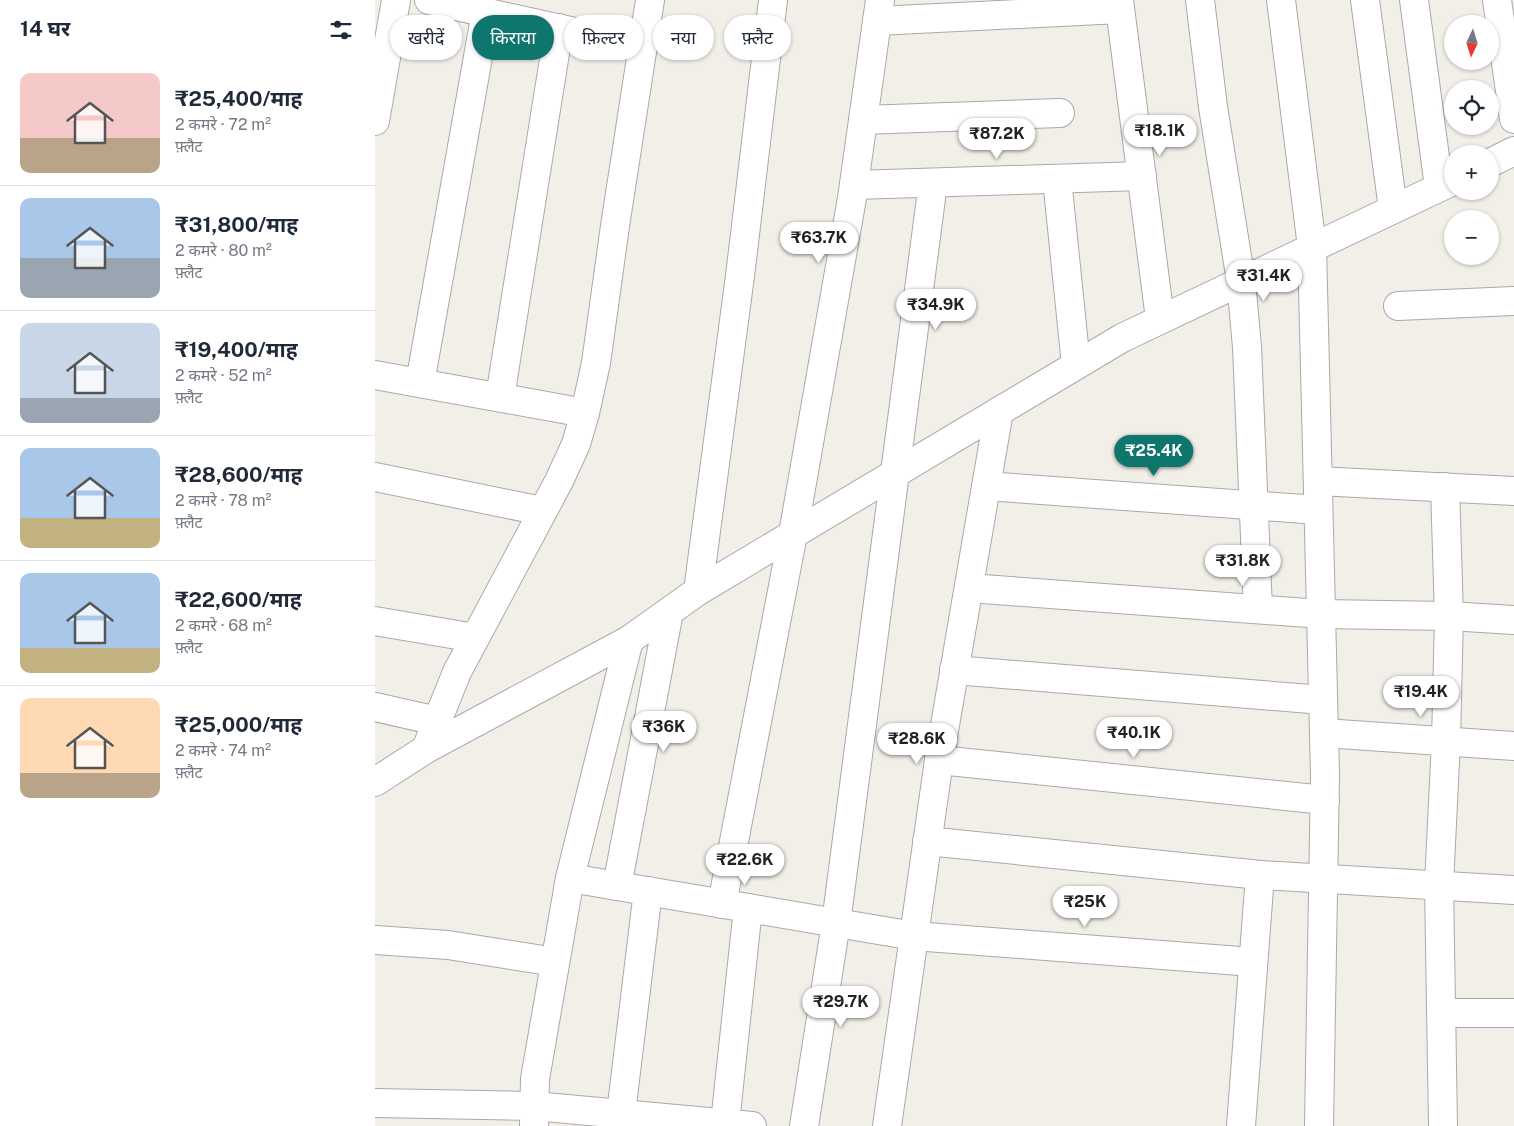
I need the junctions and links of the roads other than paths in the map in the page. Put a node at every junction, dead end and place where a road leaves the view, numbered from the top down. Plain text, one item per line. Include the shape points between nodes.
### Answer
1 (396, 0) edge
2 (429, 0) edge
3 (651, 0) edge
4 (773, 0) edge
5 (1200, 0) edge
6 (1281, 0) edge
7 (1365, 0) edge
8 (1415, 0) edge
9 (1497, 0) edge
10 (1119, 5) edge
11 (878, 11) edge
12 (486, 12) junction
13 (559, 28) junction
14 (564, 29) edge
15 (643, 47) edge
16 (641, 60) edge
17 (1060, 113) dead end
18 (1514, 119) edge
19 (863, 120) junction
20 (375, 121) edge
21 (1514, 151) edge
22 (1499, 158) edge
23 (1444, 172) edge
24 (1141, 176) junction
25 (1057, 179) junction
26 (933, 183) junction
27 (1444, 185) edge
28 (854, 186) junction
29 (1393, 209) junction
30 (1312, 247) junction
31 (1241, 281) junction
32 (1514, 301) edge
33 (1398, 306) dead end
34 (1160, 319) junction
35 (1076, 365) junction
36 (375, 375) edge
37 (420, 383) junction
38 (500, 397) junction
39 (999, 411) junction
40 (585, 412) junction
41 (896, 474) junction
42 (375, 477) edge
43 (1318, 481) junction
44 (986, 486) junction
45 (1445, 487) junction
46 (1514, 490) edge
47 (1255, 506) junction
48 (1319, 510) junction
49 (542, 511) junction
50 (793, 534) junction
51 (969, 588) junction
52 (698, 591) junction
53 (1258, 609) junction
54 (669, 612) junction
55 (1321, 614) junction
56 (1449, 616) junction
57 (1514, 620) edge
58 (375, 622) edge
59 (475, 638) junction
60 (629, 640) junction
61 (954, 670) junction
62 (1323, 700) junction
63 (375, 707) edge
64 (437, 721) junction
65 (1324, 733) junction
66 (1446, 741) junction
67 (1514, 746) edge
68 (426, 749) junction
69 (939, 760) junction
70 (375, 782) edge
71 (1325, 800) junction
72 (927, 841) junction
73 (1260, 875) junction
74 (570, 878) junction
75 (1324, 878) junction
76 (1439, 885) junction
77 (617, 886) junction
78 (1514, 890) edge
79 (648, 891) junction
80 (722, 904) junction
81 (748, 908) junction
82 (836, 923) junction
83 (914, 936) junction
84 (375, 940) edge
85 (555, 962) junction
86 (1253, 962) junction
87 (1441, 1013) junction
88 (1514, 1013) edge
89 (375, 1103) edge
90 (621, 1113) junction
91 (534, 1116) edge
92 (725, 1123) junction
93 (752, 1126) edge
94 (804, 1126) edge
95 (887, 1126) edge
96 (1241, 1126) edge
97 (1319, 1126) edge
98 (1443, 1126) edge

1 - 20 street
2 - 12 street
3 - 15 street
4 - 52 street
5 - 31 street via 1213,107
6 - 30 street
7 - 29 street
8 - 23 street
9 - 18 street
10 - 11 street
10 - 24 street
11 - 19 street
12 - 13 street
12 - 37 street
13 - 14 street
13 - 38 street
16 - 40 street via 596,363
17 - 19 street
19 - 28 street
21 - 22 street
24 - 25 street
24 - 34 street
25 - 26 street
25 - 35 street
26 - 28 street
26 - 41 street
27 - 29 street
28 - 50 street
29 - 30 street
30 - 31 street
30 - 43 street
31 - 34 street
31 - 47 street
32 - 33 street
34 - 35 street
35 - 39 street
36 - 37 street
37 - 38 street
38 - 40 street
39 - 41 street
39 - 44 street
40 - 49 street via 576,444
41 - 50 street
41 - 82 street
42 - 49 street
43 - 45 street
43 - 48 street
44 - 47 street
44 - 51 street
45 - 46 street
45 - 56 street
47 - 48 street
47 - 53 street
48 - 55 street
49 - 59 street
50 - 52 street
50 - 80 street
51 - 53 street
51 - 61 street
52 - 54 street
53 - 55 street
54 - 60 street
54 - 77 street
55 - 56 street
55 - 62 street
56 - 57 street
56 - 66 street
58 - 59 street
59 - 64 street
60 - 68 street
60 - 74 street
61 - 62 street
61 - 69 street
62 - 65 street
63 - 64 street
64 - 68 street
65 - 66 street
65 - 71 street
66 - 67 street
66 - 76 street
68 - 70 street
69 - 71 street
69 - 72 street
71 - 75 street
72 - 73 street
72 - 83 street
73 - 75 street
73 - 86 street
74 - 77 street
74 - 85 street
75 - 76 street
75 - 97 street
76 - 78 street
76 - 87 street
77 - 79 street
79 - 80 street
79 - 90 street
80 - 81 street
81 - 82 street
81 - 92 street
82 - 83 street
82 - 94 street
83 - 86 street
83 - 95 street
84 - 85 street via 448,945
85 - 91 street via 535,1079
86 - 96 street
87 - 88 street
87 - 98 street
89 - 91 street
90 - 91 street
90 - 92 street
92 - 93 street

